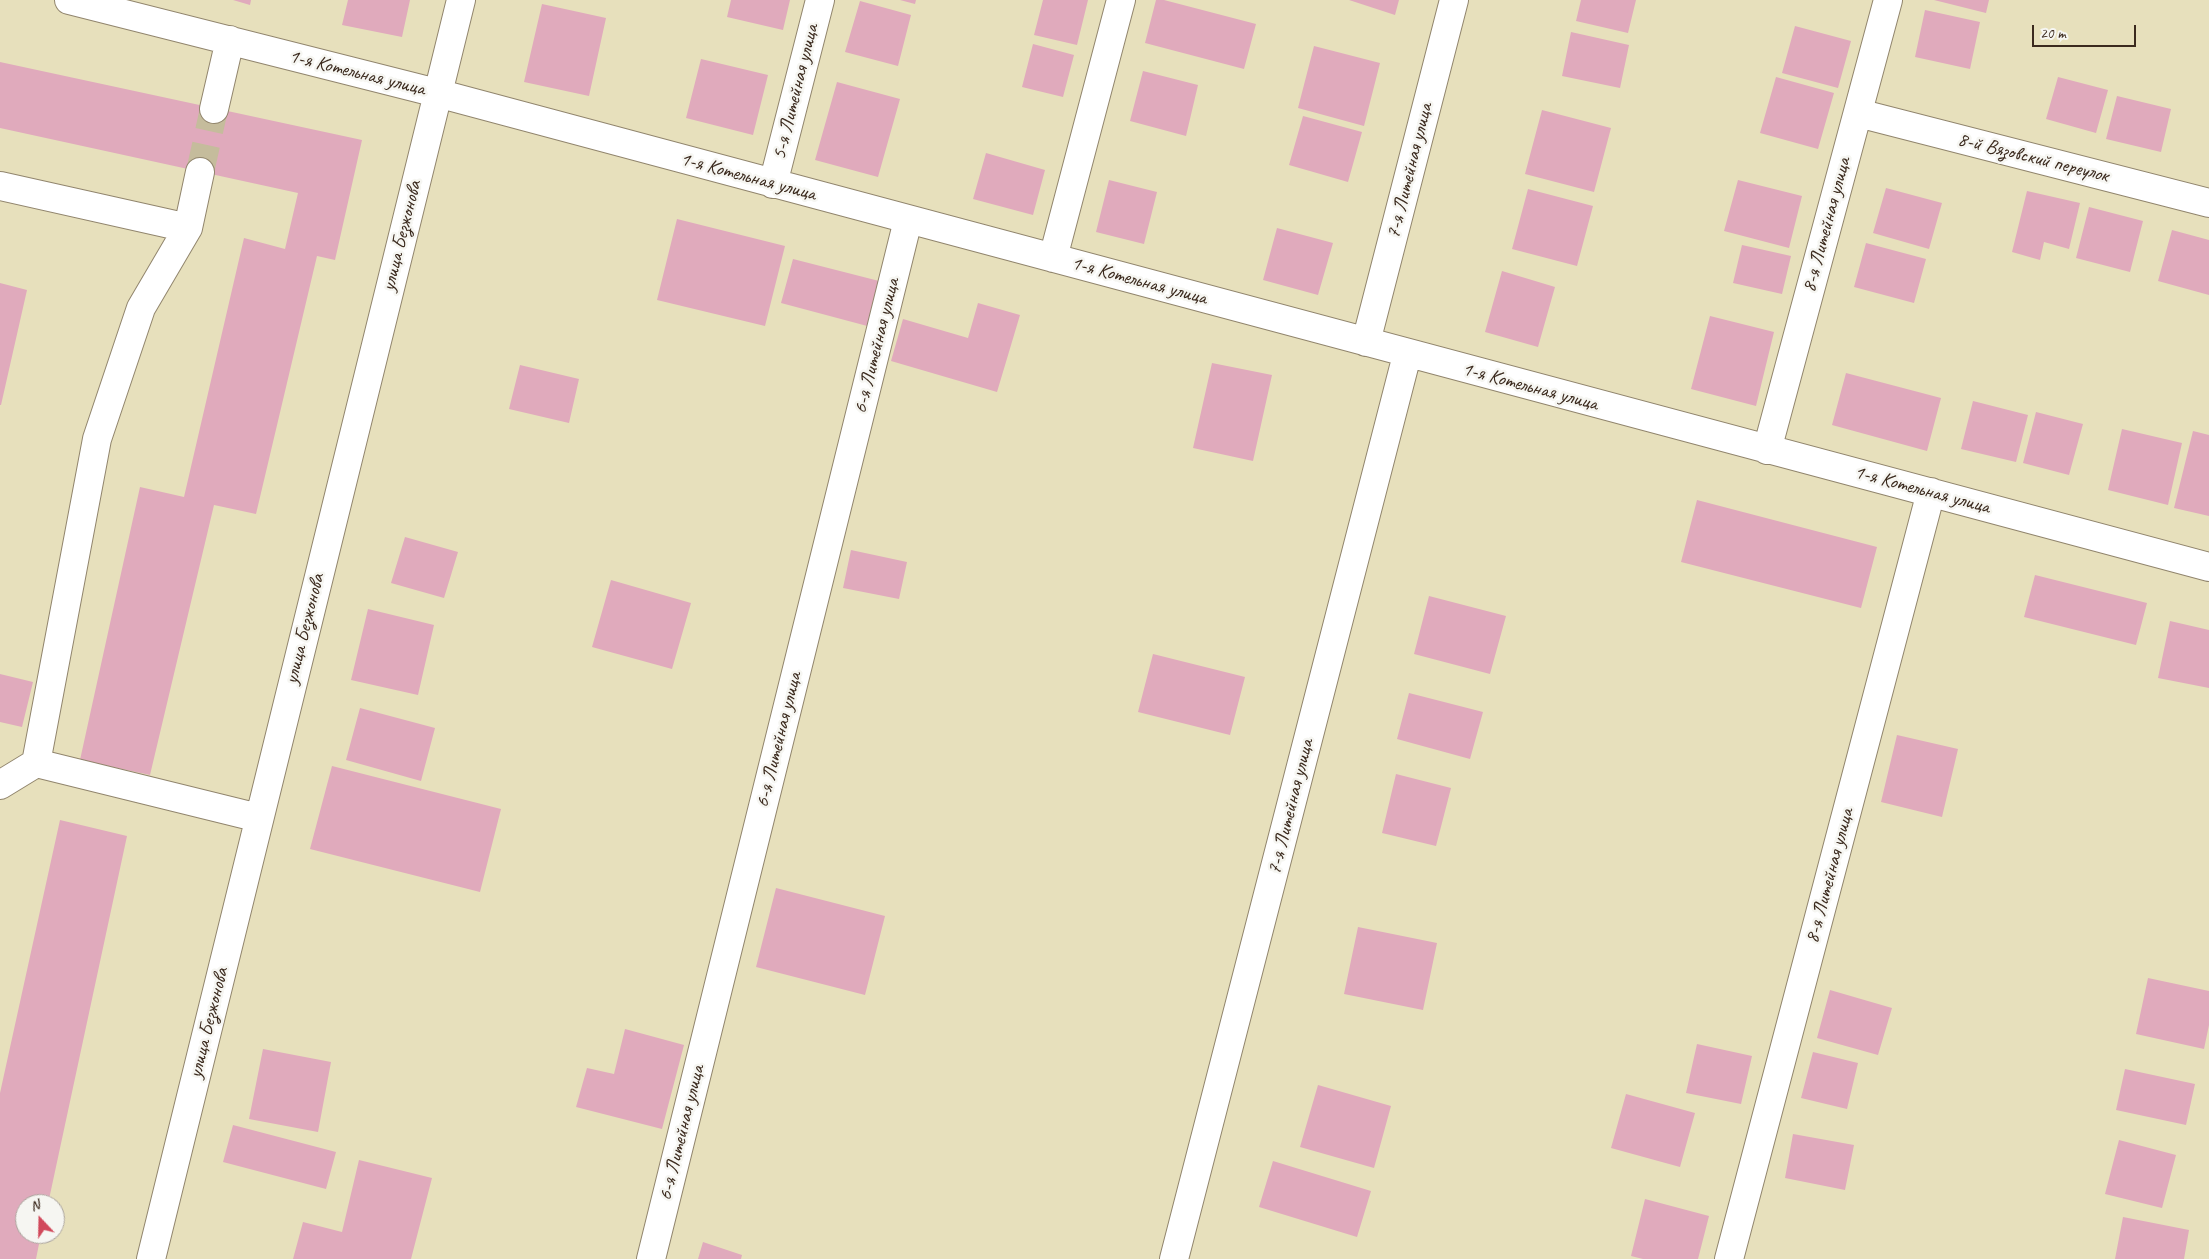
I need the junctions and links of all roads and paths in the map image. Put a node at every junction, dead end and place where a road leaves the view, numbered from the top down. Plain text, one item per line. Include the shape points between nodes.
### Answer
1 (69, 0) edge
2 (461, 0) edge
3 (820, 0) edge
4 (1121, 0) edge
5 (1454, 0) edge
6 (1888, 0) edge
7 (147, 9) edge
8 (230, 40) junction
9 (437, 93) junction
10 (214, 109) tunnel mouth
11 (1858, 113) junction
12 (200, 172) tunnel mouth
13 (773, 184) junction
14 (0, 186) edge
15 (2209, 203) edge
16 (908, 220) junction
17 (188, 228) junction
18 (1053, 258) junction
19 (1366, 342) junction
20 (1408, 355) junction
21 (1767, 450) junction
22 (1931, 492) junction
23 (2209, 567) edge
24 (36, 763) junction
25 (0, 785) edge
26 (259, 818) junction
27 (151, 1259) edge
28 (651, 1259) edge
29 (1174, 1259) edge
30 (1729, 1259) edge

1 - 7 street, 1-я Котельная улица
2 - 9 street, улица Безжонова
3 - 13 street, 5-я Литейная улица
4 - 18 street
5 - 19 street, 7-я Литейная улица
6 - 11 street, 8-я Литейная улица
7 - 8 street, 1-я Котельная улица
8 - 9 street, 1-я Котельная улица
8 - 10 street
9 - 13 street, 1-я Котельная улица
9 - 26 street, улица Безжонова
11 - 15 street, 8-й Вязовский переулок
11 - 21 street, 8-я Литейная улица
12 - 17 street
13 - 16 street, 1-я Котельная улица
14 - 17 street
16 - 18 street, 1-я Котельная улица
16 - 28 street, 6-я Литейная улица
17 - 24 street via 141,308 97,439
18 - 19 street, 1-я Котельная улица
19 - 20 street, 1-я Котельная улица
20 - 21 street, 1-я Котельная улица
20 - 29 street, 7-я Литейная улица
21 - 22 street, 1-я Котельная улица
22 - 23 street, 1-я Котельная улица
22 - 30 street, 8-я Литейная улица
24 - 25 street
24 - 26 street
26 - 27 street, улица Безжонова

